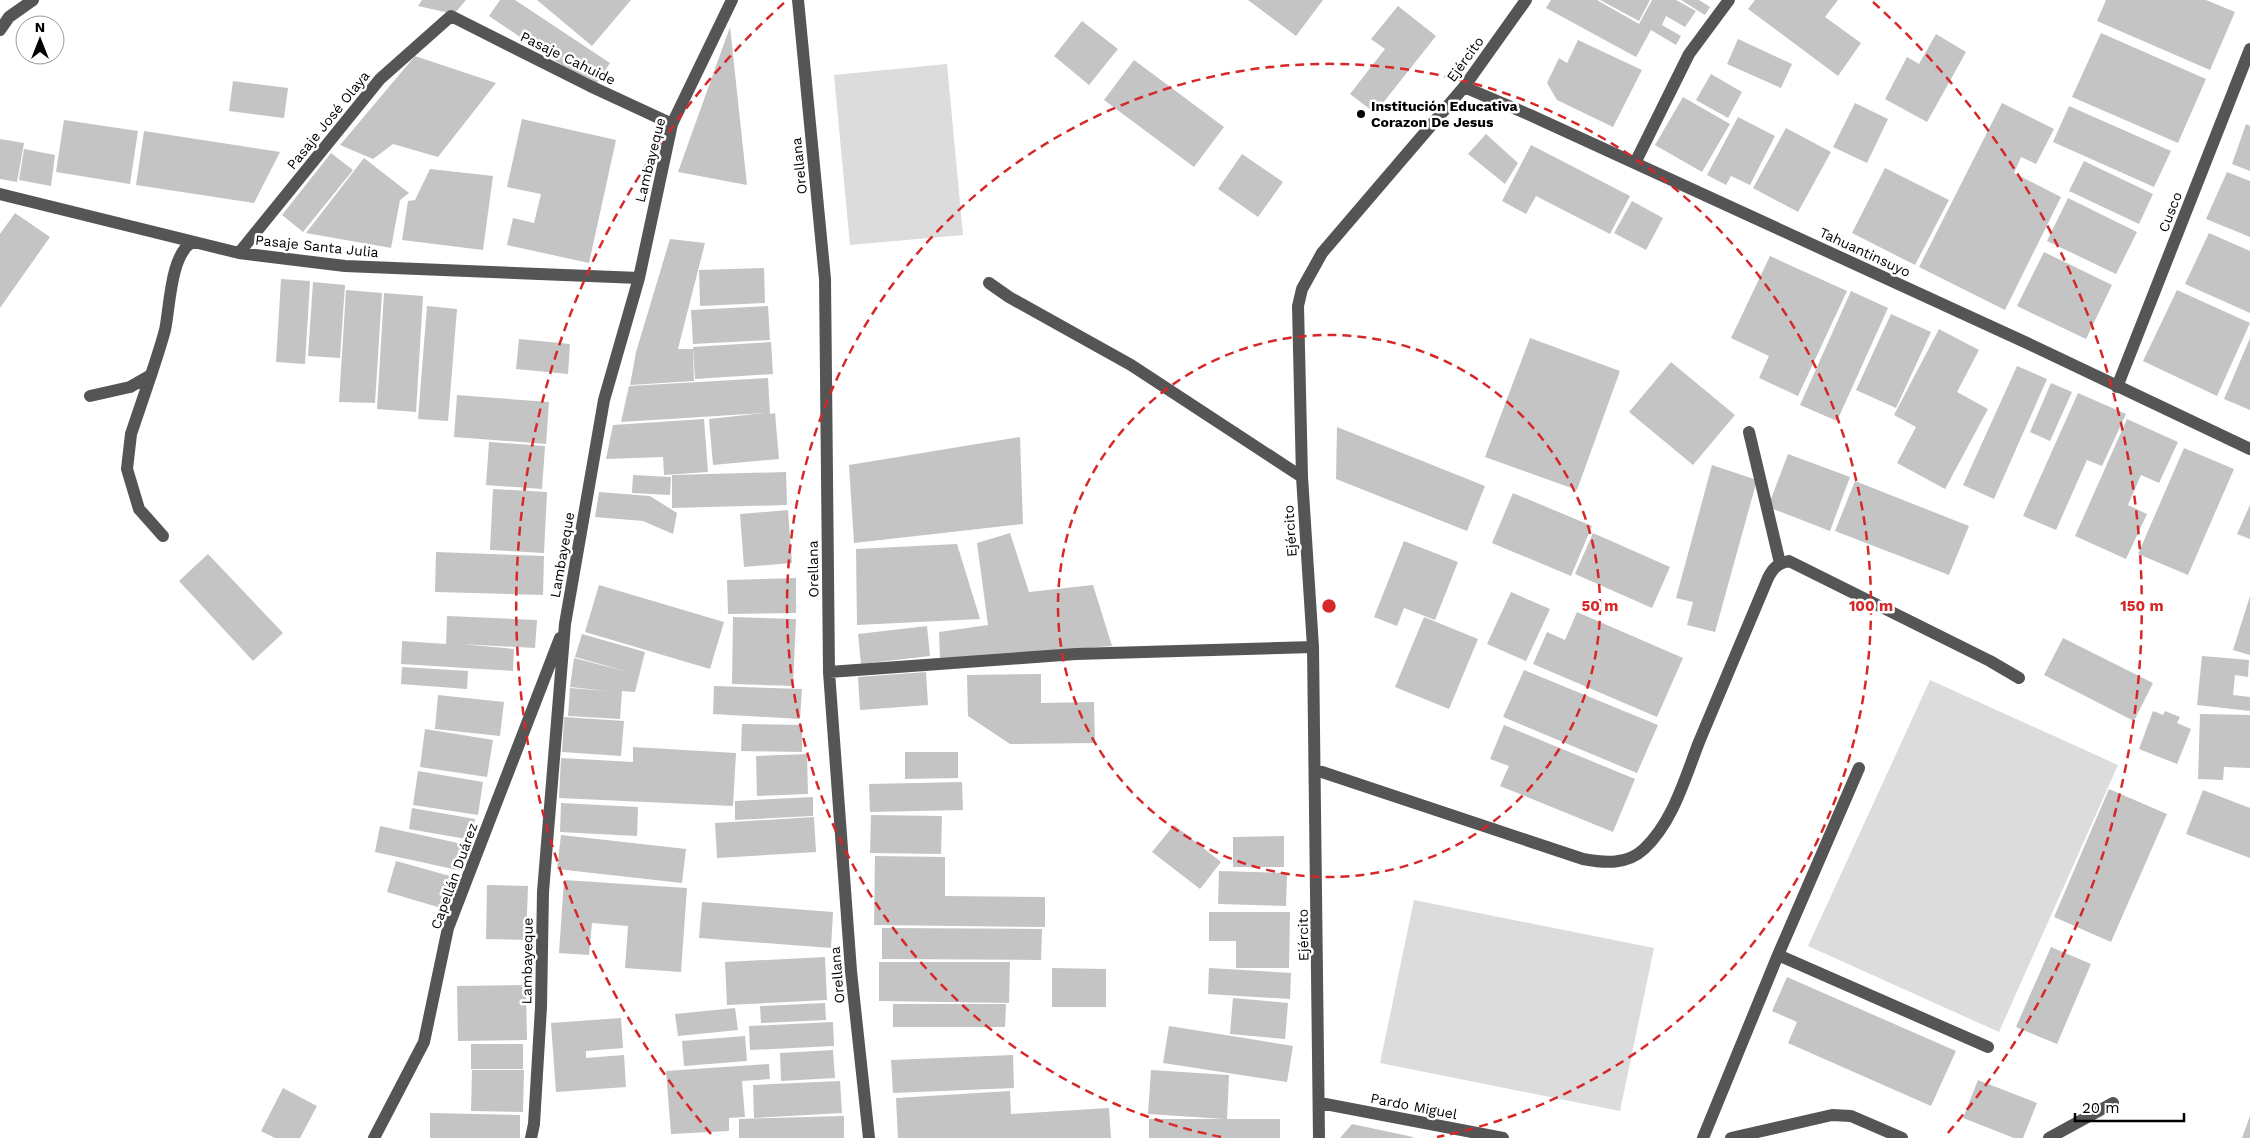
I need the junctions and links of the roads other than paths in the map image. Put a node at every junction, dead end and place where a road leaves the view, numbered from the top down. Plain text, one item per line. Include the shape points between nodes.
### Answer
1 (33, 0) edge
2 (732, 0) edge
3 (798, 0) edge
4 (1526, 0) edge
5 (1729, 0) edge
6 (451, 16) joint
7 (0, 30) edge
8 (2250, 49) edge
9 (1464, 87) junction
10 (672, 124) junction
11 (1635, 163) junction
12 (0, 194) edge
13 (192, 242) junction
14 (239, 252) junction
15 (639, 278) junction
16 (989, 283) dead end
17 (151, 375) junction
18 (2117, 387) junction
19 (90, 396) dead end
20 (1749, 432) dead end
21 (2250, 449) edge
22 (1302, 477) junction
23 (163, 536) dead end
24 (1780, 564) junction
25 (565, 624) junction
26 (1313, 647) junction
27 (830, 672) junction
28 (2019, 678) dead end
29 (1859, 768) dead end
30 (1316, 770) junction
31 (1778, 955) junction
32 (1988, 1047) dead end
33 (1320, 1103) junction
34 (2113, 1103) dead end
35 (374, 1138) edge
36 (531, 1138) edge
37 (869, 1138) edge
38 (1319, 1138) edge
39 (1502, 1138) edge
40 (1703, 1138) edge
41 (1730, 1138) edge
42 (1902, 1138) edge
43 (2049, 1138) edge

1 - 7 street via 9,17
2 - 10 street, Lambayeque
3 - 27 street, Orellana via 825,280
4 - 9 street, Ejército
5 - 11 street via 1689,54
6 - 10 street, Pasaje Cahuide
6 - 14 street, Pasaje José Olaya via 380,79
8 - 18 street, Cusco
9 - 11 street, Tahuantinsuyo
9 - 22 street, Ejército via 1322,253 1302,289 1297,323
10 - 15 street, Lambayeque
11 - 18 street, Tahuantinsuyo
12 - 13 street, Pasaje Santa Julia
13 - 14 street, Pasaje Santa Julia
13 - 17 street via 185,246 172,279 165,329
14 - 15 street, Pasaje Santa Julia via 345,266
15 - 25 street, Lambayeque via 604,400
16 - 22 street via 1131,364
17 - 19 street via 130,387
17 - 23 street via 131,434 127,469 139,509
18 - 21 street, Tahuantinsuyo
20 - 24 street
22 - 26 street, Ejército
24 - 28 street via 1788,561 1800,565 1990,660
24 - 30 street via 1773,568 1768,578 1660,831 1643,850 1622,861 1583,859
25 - 35 street, Capellán Duárez via 448,928 424,1042
25 - 36 street, Lambayeque via 543,892 541,1007
26 - 27 street via 1076,654
26 - 30 street, Ejército
27 - 37 street, Orellana via 850,971
29 - 31 street
30 - 33 street, Ejército
31 - 32 street
31 - 40 street
33 - 38 street, Ejército
33 - 39 street, Pardo Miguel
34 - 43 street
41 - 42 street via 1832,1115 1851,1116

